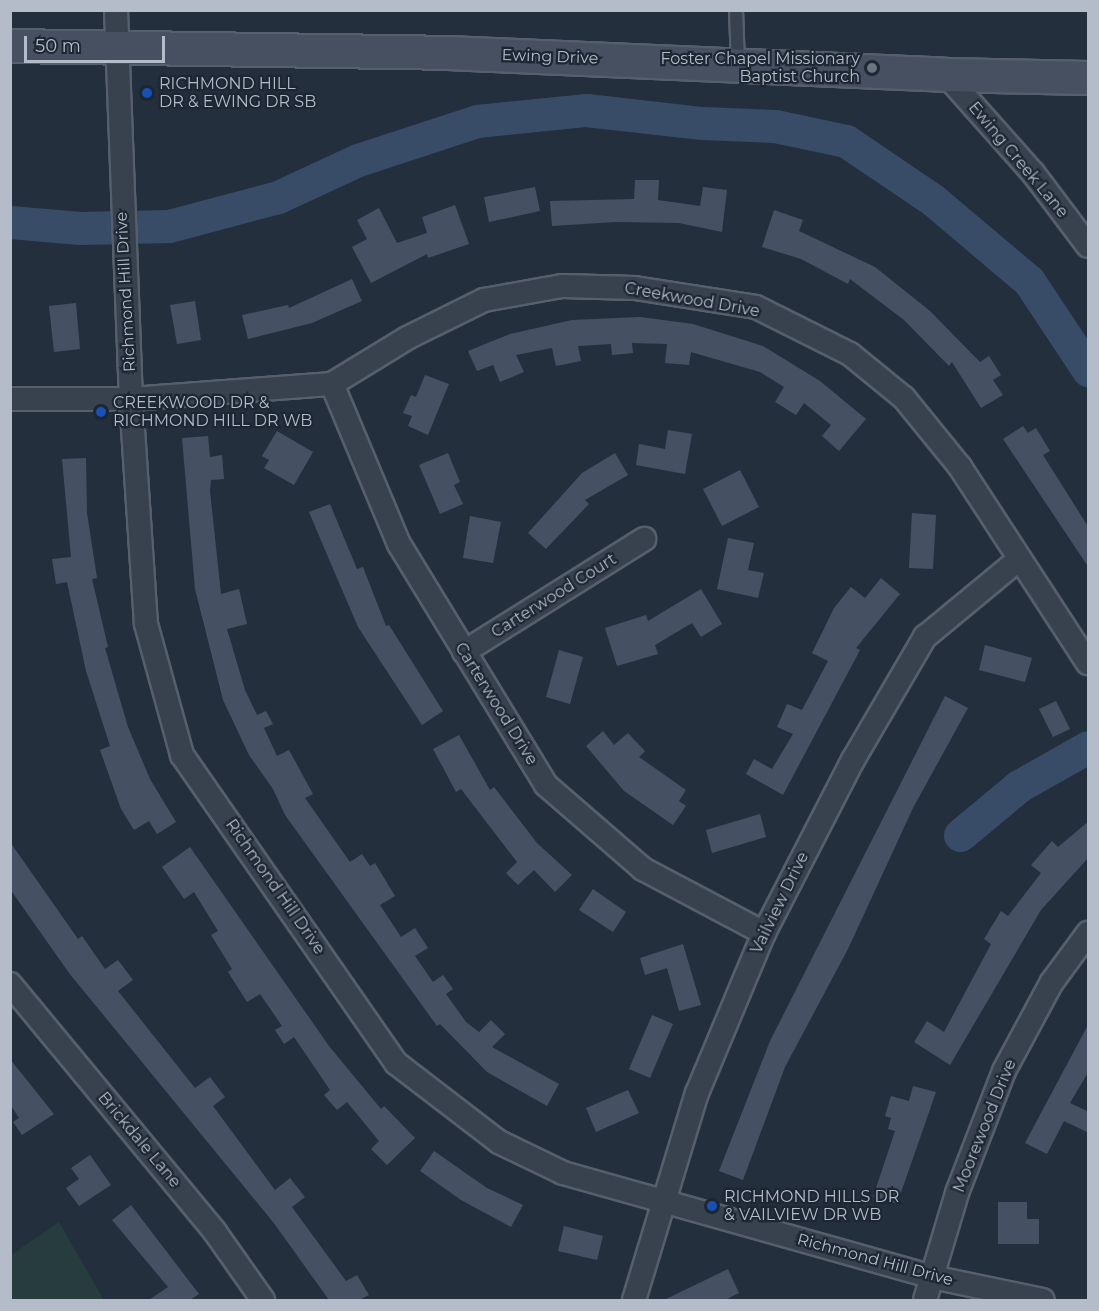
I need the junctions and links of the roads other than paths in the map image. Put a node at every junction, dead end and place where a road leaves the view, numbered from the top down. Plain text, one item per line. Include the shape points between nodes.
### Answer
1 (116, 10) edge
2 (736, 10) edge
3 (10, 46) edge
4 (115, 48) junction
5 (738, 65) junction
6 (946, 75) junction
7 (1089, 78) edge
8 (1089, 246) edge
9 (332, 384) junction
10 (10, 399) edge
11 (131, 399) junction
12 (644, 539) dead end
13 (1018, 560) junction
14 (464, 652) junction
15 (1089, 663) edge
16 (764, 933) junction
17 (1089, 933) edge
18 (10, 984) edge
19 (662, 1201) junction
20 (932, 1277) junction
21 (263, 1300) edge
22 (634, 1300) edge
23 (925, 1300) edge
24 (1043, 1300) edge

1 - 4 street, Richmond Hill Drive
2 - 5 lane
3 - 4 main road, Ewing Drive
4 - 5 main road, Ewing Drive via 448,53
4 - 11 street, Richmond Hill Drive
5 - 6 main road, Ewing Drive
6 - 7 main road, Ewing Drive
6 - 8 street, Ewing Creek Lane via 1033,173
9 - 11 street, Creekwood Drive
9 - 13 street, Creekwood Drive via 407,338 484,300 562,286 635,288 756,307 850,354 904,398 960,467
9 - 14 street, Carterwood Drive via 399,544
10 - 11 street, Creekwood Drive
11 - 19 street, Richmond Hill Drive via 146,624 182,755 396,1063 500,1142 563,1173
12 - 14 street, Carterwood Court
13 - 15 street, Creekwood Drive
13 - 16 street, Vailview Drive via 925,637 853,760
14 - 16 street, Carterwood Drive via 546,784 580,818 643,869
16 - 19 street, Vailview Drive via 697,1093
17 - 20 street, Moorewood Drive via 1052,982 1004,1071 957,1193
18 - 21 street, Brickdale Lane via 215,1232
19 - 20 street, Richmond Hill Drive
19 - 22 street, Vailview Drive
20 - 23 street, Moorewood Drive
20 - 24 street, Richmond Hill Drive

